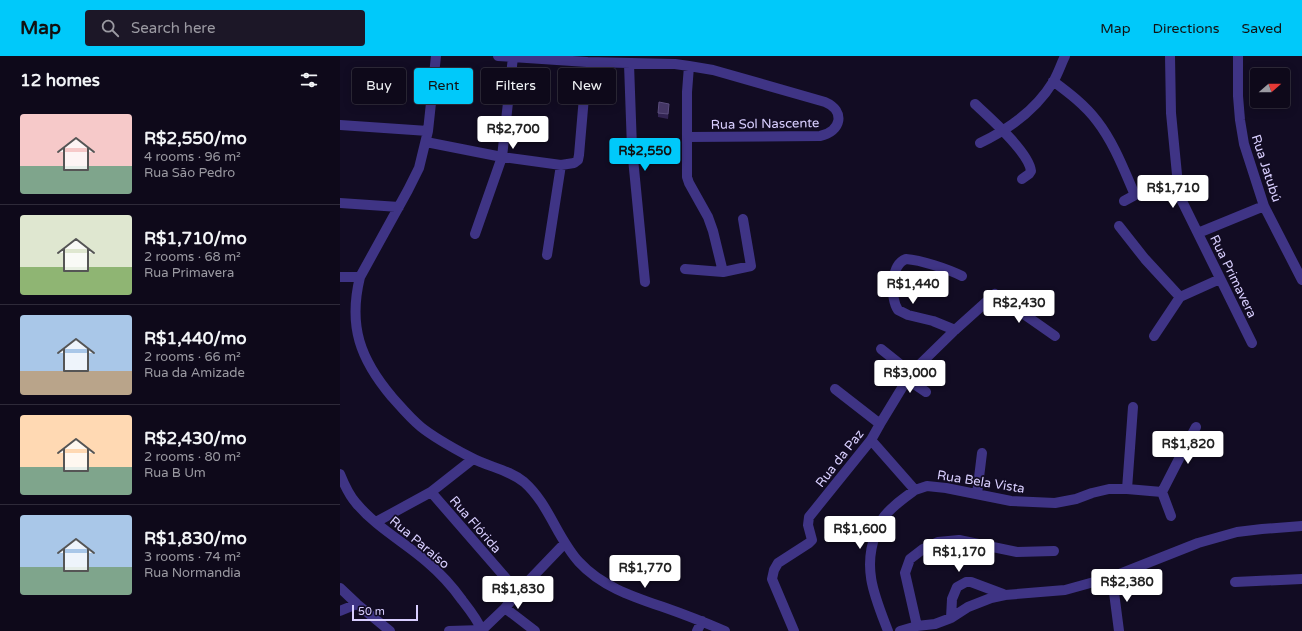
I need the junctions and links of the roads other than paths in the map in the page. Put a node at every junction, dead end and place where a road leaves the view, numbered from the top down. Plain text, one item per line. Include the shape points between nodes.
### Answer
1 (436, 56) edge
2 (498, 56) edge
3 (1065, 56) edge
4 (1170, 56) edge
5 (1238, 56) edge
6 (513, 57) junction
7 (677, 60) edge
8 (587, 62) junction
9 (629, 64) junction
10 (689, 66) junction
11 (1053, 81) junction
12 (975, 104) dead end
13 (340, 125) edge
14 (1004, 131) junction
15 (427, 137) junction
16 (686, 137) junction
17 (980, 143) dead end
18 (502, 157) junction
19 (565, 165) junction
20 (1022, 179) dead end
21 (1177, 182) junction
22 (1135, 195) junction
23 (1124, 201) dead end
24 (340, 203) edge
25 (399, 206) junction
26 (1264, 206) junction
27 (743, 219) dead end
28 (1119, 226) dead end
29 (1198, 233) junction
30 (475, 234) dead end
31 (547, 254) dead end
32 (685, 269) dead end
33 (723, 272) junction
34 (962, 276) dead end
35 (340, 277) edge
36 (360, 277) junction
37 (1220, 279) junction
38 (1302, 280) edge
39 (645, 282) dead end
40 (1180, 297) junction
41 (955, 330) junction
42 (1055, 336) dead end
43 (1154, 336) dead end
44 (1252, 343) dead end
45 (881, 349) dead end
46 (909, 376) junction
47 (834, 389) dead end
48 (926, 392) dead end
49 (1133, 407) dead end
50 (880, 424) junction
51 (1196, 427) dead end
52 (871, 440) junction
53 (982, 453) dead end
54 (473, 458) junction
55 (340, 474) edge
56 (1127, 489) junction
57 (915, 490) junction
58 (431, 492) junction
59 (1162, 492) junction
60 (977, 494) junction
61 (1171, 516) dead end
62 (376, 522) junction
63 (1302, 526) edge
64 (565, 543) junction
65 (1054, 551) dead end
66 (1112, 577) junction
67 (1302, 579) edge
68 (1235, 582) dead end
69 (340, 588) edge
70 (518, 592) junction
71 (1005, 595) junction
72 (357, 604) junction
73 (505, 608) junction
74 (340, 611) edge
75 (952, 618) junction
76 (702, 621) junction
77 (917, 626) junction
78 (482, 630) edge
79 (390, 631) edge
80 (449, 631) edge
81 (535, 631) edge
82 (697, 631) edge
83 (725, 631) edge
84 (794, 631) edge
85 (888, 631) edge
86 (900, 631) edge
87 (1119, 631) edge

1 - 15 street
2 - 6 street, Rua Sol Nascente
3 - 11 street
4 - 21 street, Rua Primavera
5 - 26 street, Rua Jatubú via 1238,96 1244,144
6 - 8 street, Rua Sol Nascente
6 - 18 street
7 - 9 street, Rua Sol Nascente
7 - 10 street, Rua Sol Nascente
8 - 9 street, Rua Sol Nascente
8 - 19 street via 578,160
9 - 39 street via 632,148
10 - 16 street
10 - 16 street, Rua Sol Nascente via 713,70 825,102 837,110 838,120 835,129 820,136
11 - 14 street via 1035,105
11 - 22 street via 1083,105 1097,121 1118,155
12 - 14 street
13 - 15 street
14 - 17 street
14 - 20 street via 1029,164 1031,171
15 - 18 street
15 - 25 street via 418,168
16 - 33 street via 687,177 714,231
18 - 19 street
18 - 30 street
19 - 31 street
21 - 22 street
21 - 29 street, Rua Primavera via 1179,194
22 - 23 street
24 - 25 street
25 - 36 street
26 - 29 street
26 - 38 street, Rua Jatubú
27 - 33 street via 751,266
28 - 40 street
29 - 37 street, Rua Primavera
32 - 33 street
34 - 41 street via 906,259 899,264 894,280 893,300 898,310
35 - 36 street
36 - 54 street via 356,325 366,361 375,376 421,427
37 - 40 street
37 - 44 street, Rua Primavera
40 - 43 street
41 - 42 street, Rua da Paz via 995,294
41 - 46 street, Rua da Paz
45 - 46 street
46 - 48 street
46 - 50 street, Rua da Paz
47 - 50 street
49 - 56 street
50 - 52 street, Rua da Paz
51 - 59 street
52 - 57 street
52 - 84 street, Rua da Paz via 809,517 808,525 812,538 809,544 778,563 774,570 772,579
53 - 60 street
54 - 58 street
54 - 64 street via 512,473 524,482 538,496
55 - 62 street, Rua Paraíso via 356,503
56 - 59 street, Rua Bela Vista
56 - 60 street, Rua Bela Vista via 1108,489 1055,503 1011,501
57 - 60 street, Rua Bela Vista via 927,486
57 - 85 street, Rua Bela Vista via 881,521 870,557 874,594
58 - 62 street
58 - 70 street, Rua Flórida
59 - 61 street
62 - 78 street, Rua Paraíso via 442,577
63 - 66 street via 1237,532 1198,543
64 - 70 street
64 - 76 street via 579,562 599,579 624,593
65 - 77 street via 1017,552 959,540 938,542 923,549 910,559 905,573
66 - 71 street via 1065,590
66 - 87 street
67 - 68 street
69 - 72 street
70 - 73 street
71 - 75 street via 974,605
71 - 75 street via 966,582 957,587 952,600
72 - 74 street
72 - 79 street
73 - 78 street
73 - 81 street
75 - 77 street via 935,624
76 - 82 street
76 - 83 street
77 - 86 street
78 - 80 street

